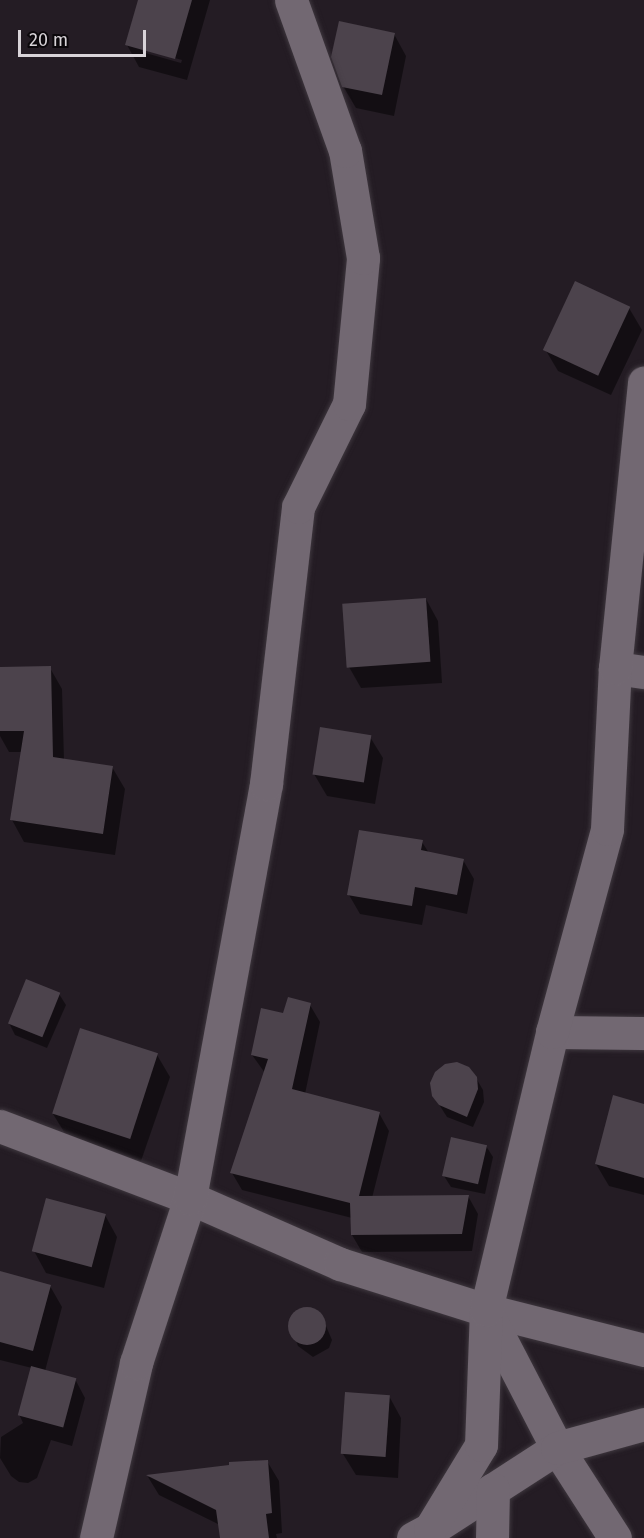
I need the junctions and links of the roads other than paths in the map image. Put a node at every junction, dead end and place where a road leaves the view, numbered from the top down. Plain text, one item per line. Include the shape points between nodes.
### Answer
1 (291, 0) edge
2 (644, 382) edge
3 (630, 670) edge
4 (552, 1032) junction
5 (644, 1033) edge
6 (0, 1126) edge
7 (190, 1198) junction
8 (486, 1310) junction
9 (644, 1350) edge
10 (644, 1424) edge
11 (557, 1448) junction
12 (493, 1489) junction
13 (422, 1534) edge
14 (96, 1538) edge
15 (492, 1538) edge
16 (615, 1538) edge

1 - 7 street via 345,150 363,258 350,404 298,507 266,784
2 - 3 street
3 - 4 street via 607,829
4 - 5 street
4 - 8 street
6 - 7 street
7 - 8 street via 340,1264
7 - 14 street via 136,1363
8 - 9 street
8 - 11 street
8 - 13 street via 481,1445
10 - 11 street
11 - 12 street
11 - 16 street
12 - 13 street
12 - 15 street

